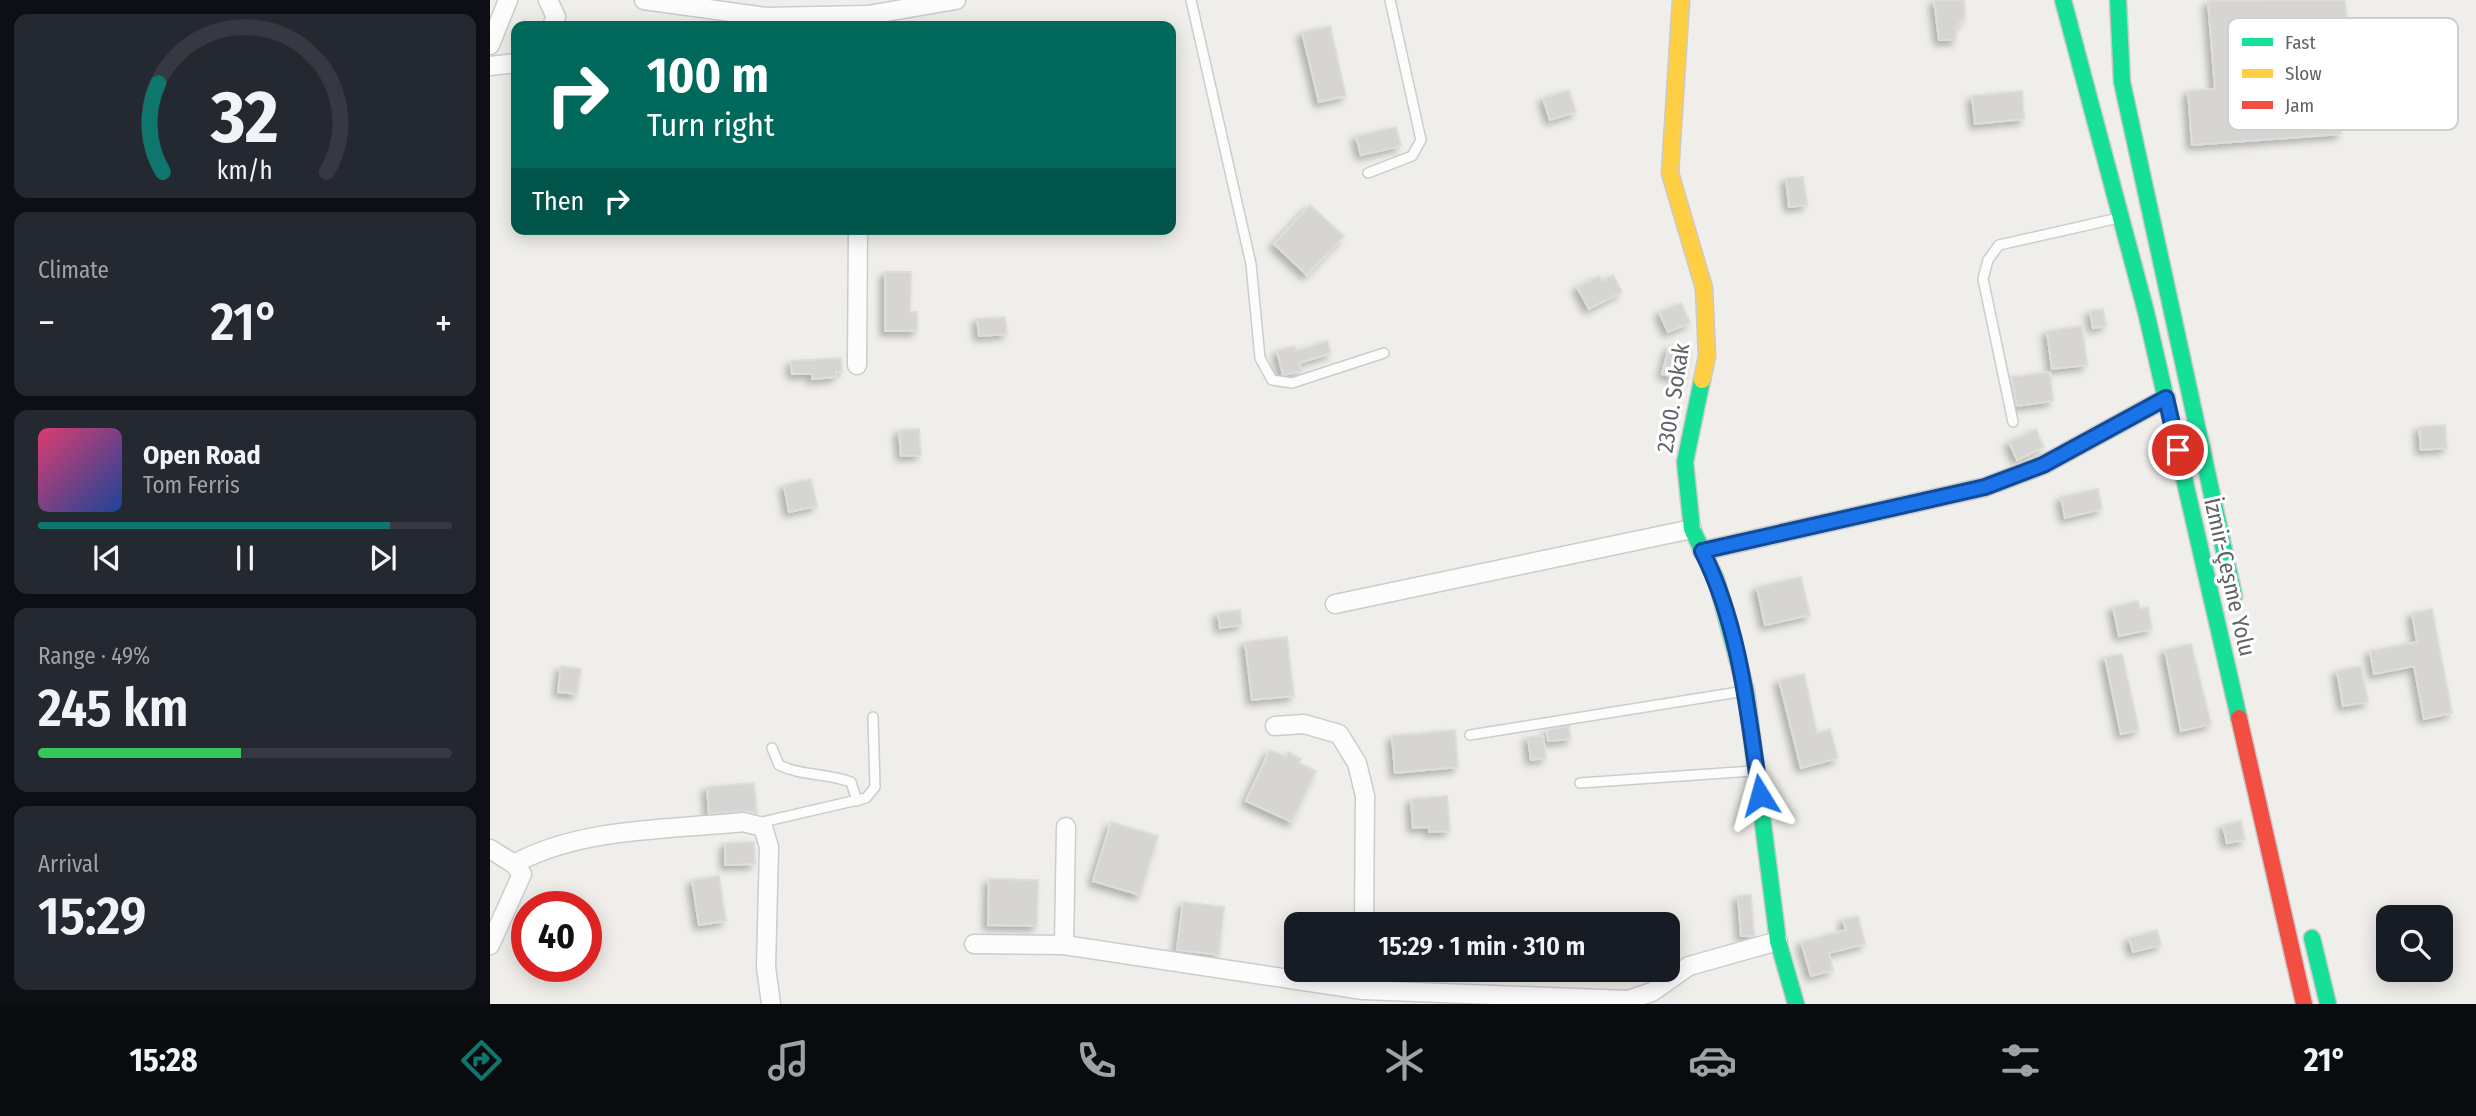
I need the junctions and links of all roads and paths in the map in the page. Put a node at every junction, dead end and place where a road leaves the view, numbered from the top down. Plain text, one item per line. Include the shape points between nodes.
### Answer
1 (508, 0) edge
2 (548, 0) edge
3 (644, 0) edge
4 (956, 0) edge
5 (1191, 0) edge
6 (1390, 0) edge
7 (1681, 0) edge
8 (2063, 0) edge
9 (2118, 0) edge
10 (554, 21) edge
11 (867, 21) edge
12 (490, 45) edge
13 (511, 64) edge
14 (490, 66) edge
15 (1368, 173) dead end
16 (2119, 218) junction
17 (858, 235) edge
18 (1384, 353) dead end
19 (857, 365) dead end
20 (2166, 398) junction
21 (2012, 422) dead end
22 (1692, 529) junction
23 (1702, 551) junction
24 (1335, 604) dead end
25 (2237, 609) dead end
26 (1746, 691) junction
27 (873, 717) dead end
28 (1275, 726) dead end
29 (1470, 735) dead end
30 (772, 748) dead end
31 (1756, 771) junction
32 (1580, 783) dead end
33 (857, 801) junction
34 (754, 824) junction
35 (1066, 827) dead end
36 (490, 849) edge
37 (518, 869) junction
38 (1364, 912) edge
39 (2308, 919) dead end
40 (1777, 940) junction
41 (974, 944) dead end
42 (1064, 945) junction
43 (490, 946) edge
44 (1363, 982) edge
45 (1363, 990) junction
46 (771, 1004) edge
47 (1797, 1004) edge
48 (2304, 1004) edge
49 (2328, 1004) edge

1 - 12 street
2 - 10 street
3 - 11 street via 766,17
4 - 11 street
5 - 18 lane via 1251,264 1260,358 1272,380 1292,383
6 - 15 lane via 1421,140 1412,156
7 - 22 main road, 2300. Sokak via 1670,173 1704,288 1707,356 1685,462
8 - 16 main road, İzmir-Çeşme Yolu
9 - 25 main road, İzmir-Çeşme Yolu via 2122,82
13 - 14 street
16 - 20 main road, İzmir-Çeşme Yolu
16 - 21 lane via 1999,245 1988,260 1983,279
17 - 19 street
20 - 23 street via 2043,465 1985,487
20 - 48 main road, İzmir-Çeşme Yolu
22 - 23 main road, 2300. Sokak
22 - 24 street
23 - 26 main road, 2300. Sokak via 1716,579
26 - 29 lane
26 - 31 main road, 2300. Sokak
27 - 33 lane via 875,787
28 - 38 street via 1304,724 1339,734 1357,763 1365,796
30 - 33 lane via 779,765 791,771 830,774 851,782
31 - 32 lane
31 - 40 main road, 2300. Sokak
33 - 34 lane
34 - 37 street via 589,838 540,850
34 - 46 street via 763,827 769,847 766,967
35 - 42 street
36 - 37 street
37 - 43 street
39 - 49 main road
40 - 45 street via 1689,966 1652,992 1628,1000
40 - 47 main road, 2300. Sokak
41 - 42 street
42 - 45 street
44 - 45 street

